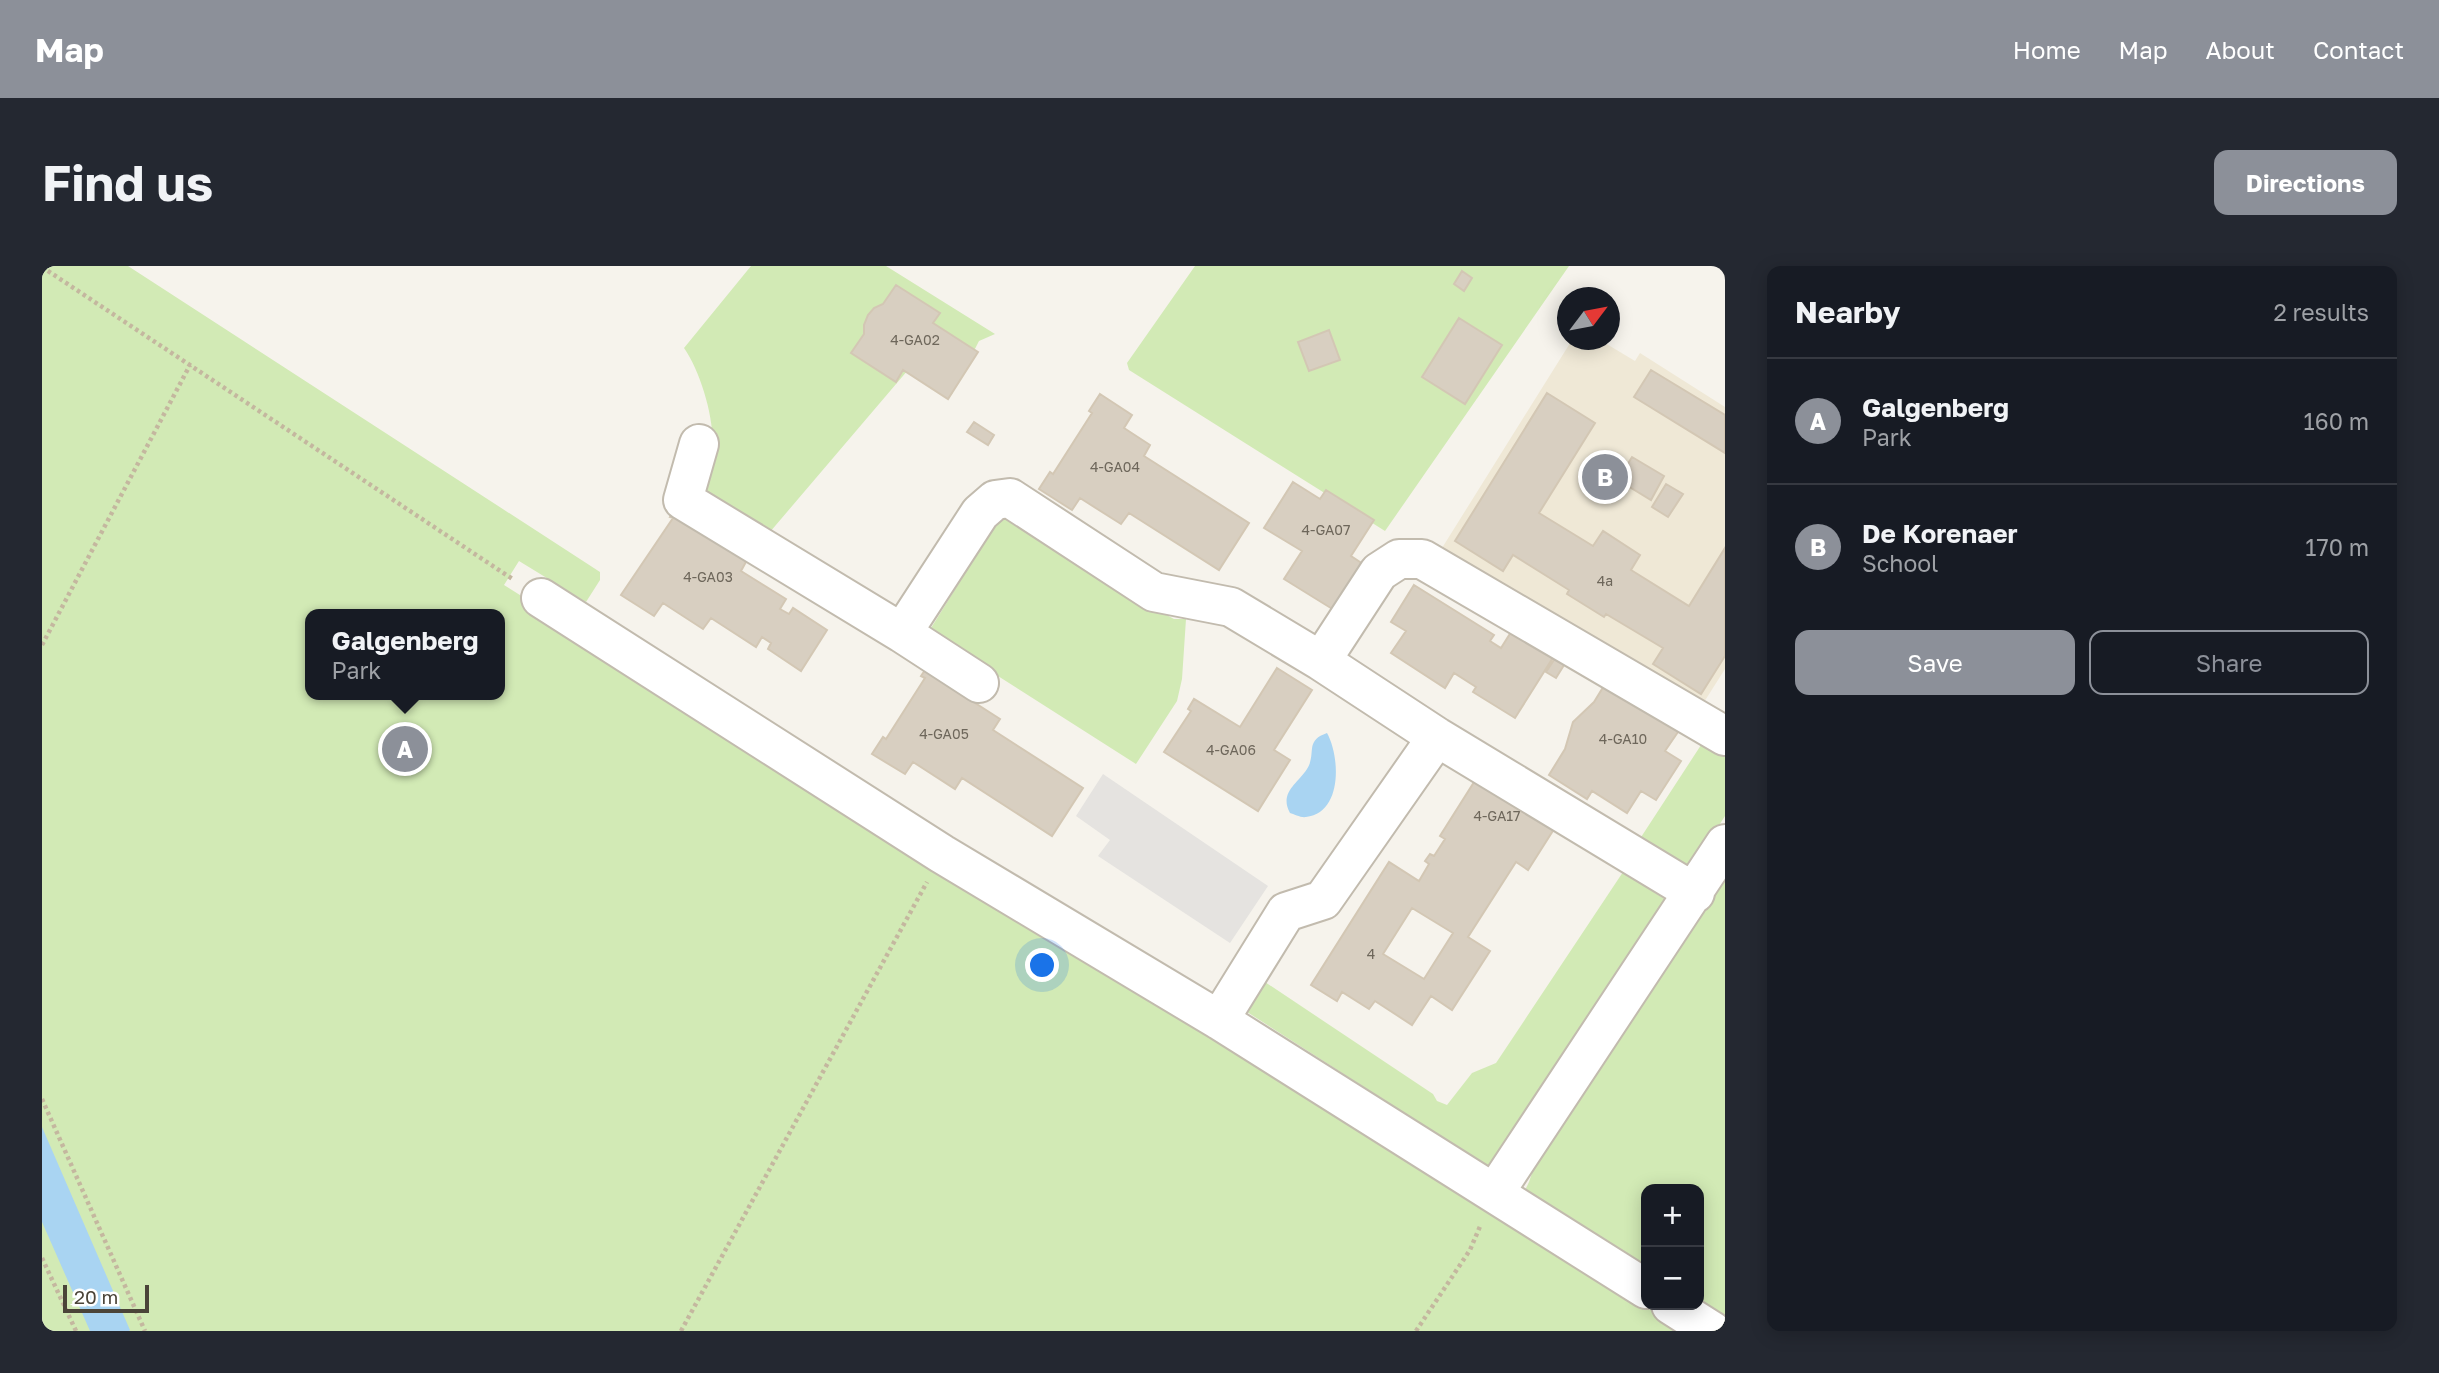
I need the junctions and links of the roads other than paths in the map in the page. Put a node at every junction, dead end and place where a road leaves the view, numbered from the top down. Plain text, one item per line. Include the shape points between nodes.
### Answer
1 (699, 444) dead end
2 (541, 598) road end
3 (902, 633) junction
4 (1321, 661) junction
5 (979, 683) dead end
6 (1725, 736) edge
7 (1437, 737) junction
8 (1725, 844) edge
9 (1695, 893) junction
10 (1219, 1020) junction
11 (1495, 1192) junction
12 (1641, 1286) edge
13 (1679, 1310) edge
14 (1713, 1331) edge

1 - 3 street via 683,500
2 - 10 street via 942,854
3 - 4 street via 980,513 995,500 1010,498 1154,592 1231,607
3 - 5 street
4 - 6 street via 1379,572 1399,559 1422,559
4 - 7 street
7 - 9 street
7 - 10 street via 1323,900 1286,912
8 - 9 street
9 - 11 street
10 - 11 street
11 - 12 street
13 - 14 street

